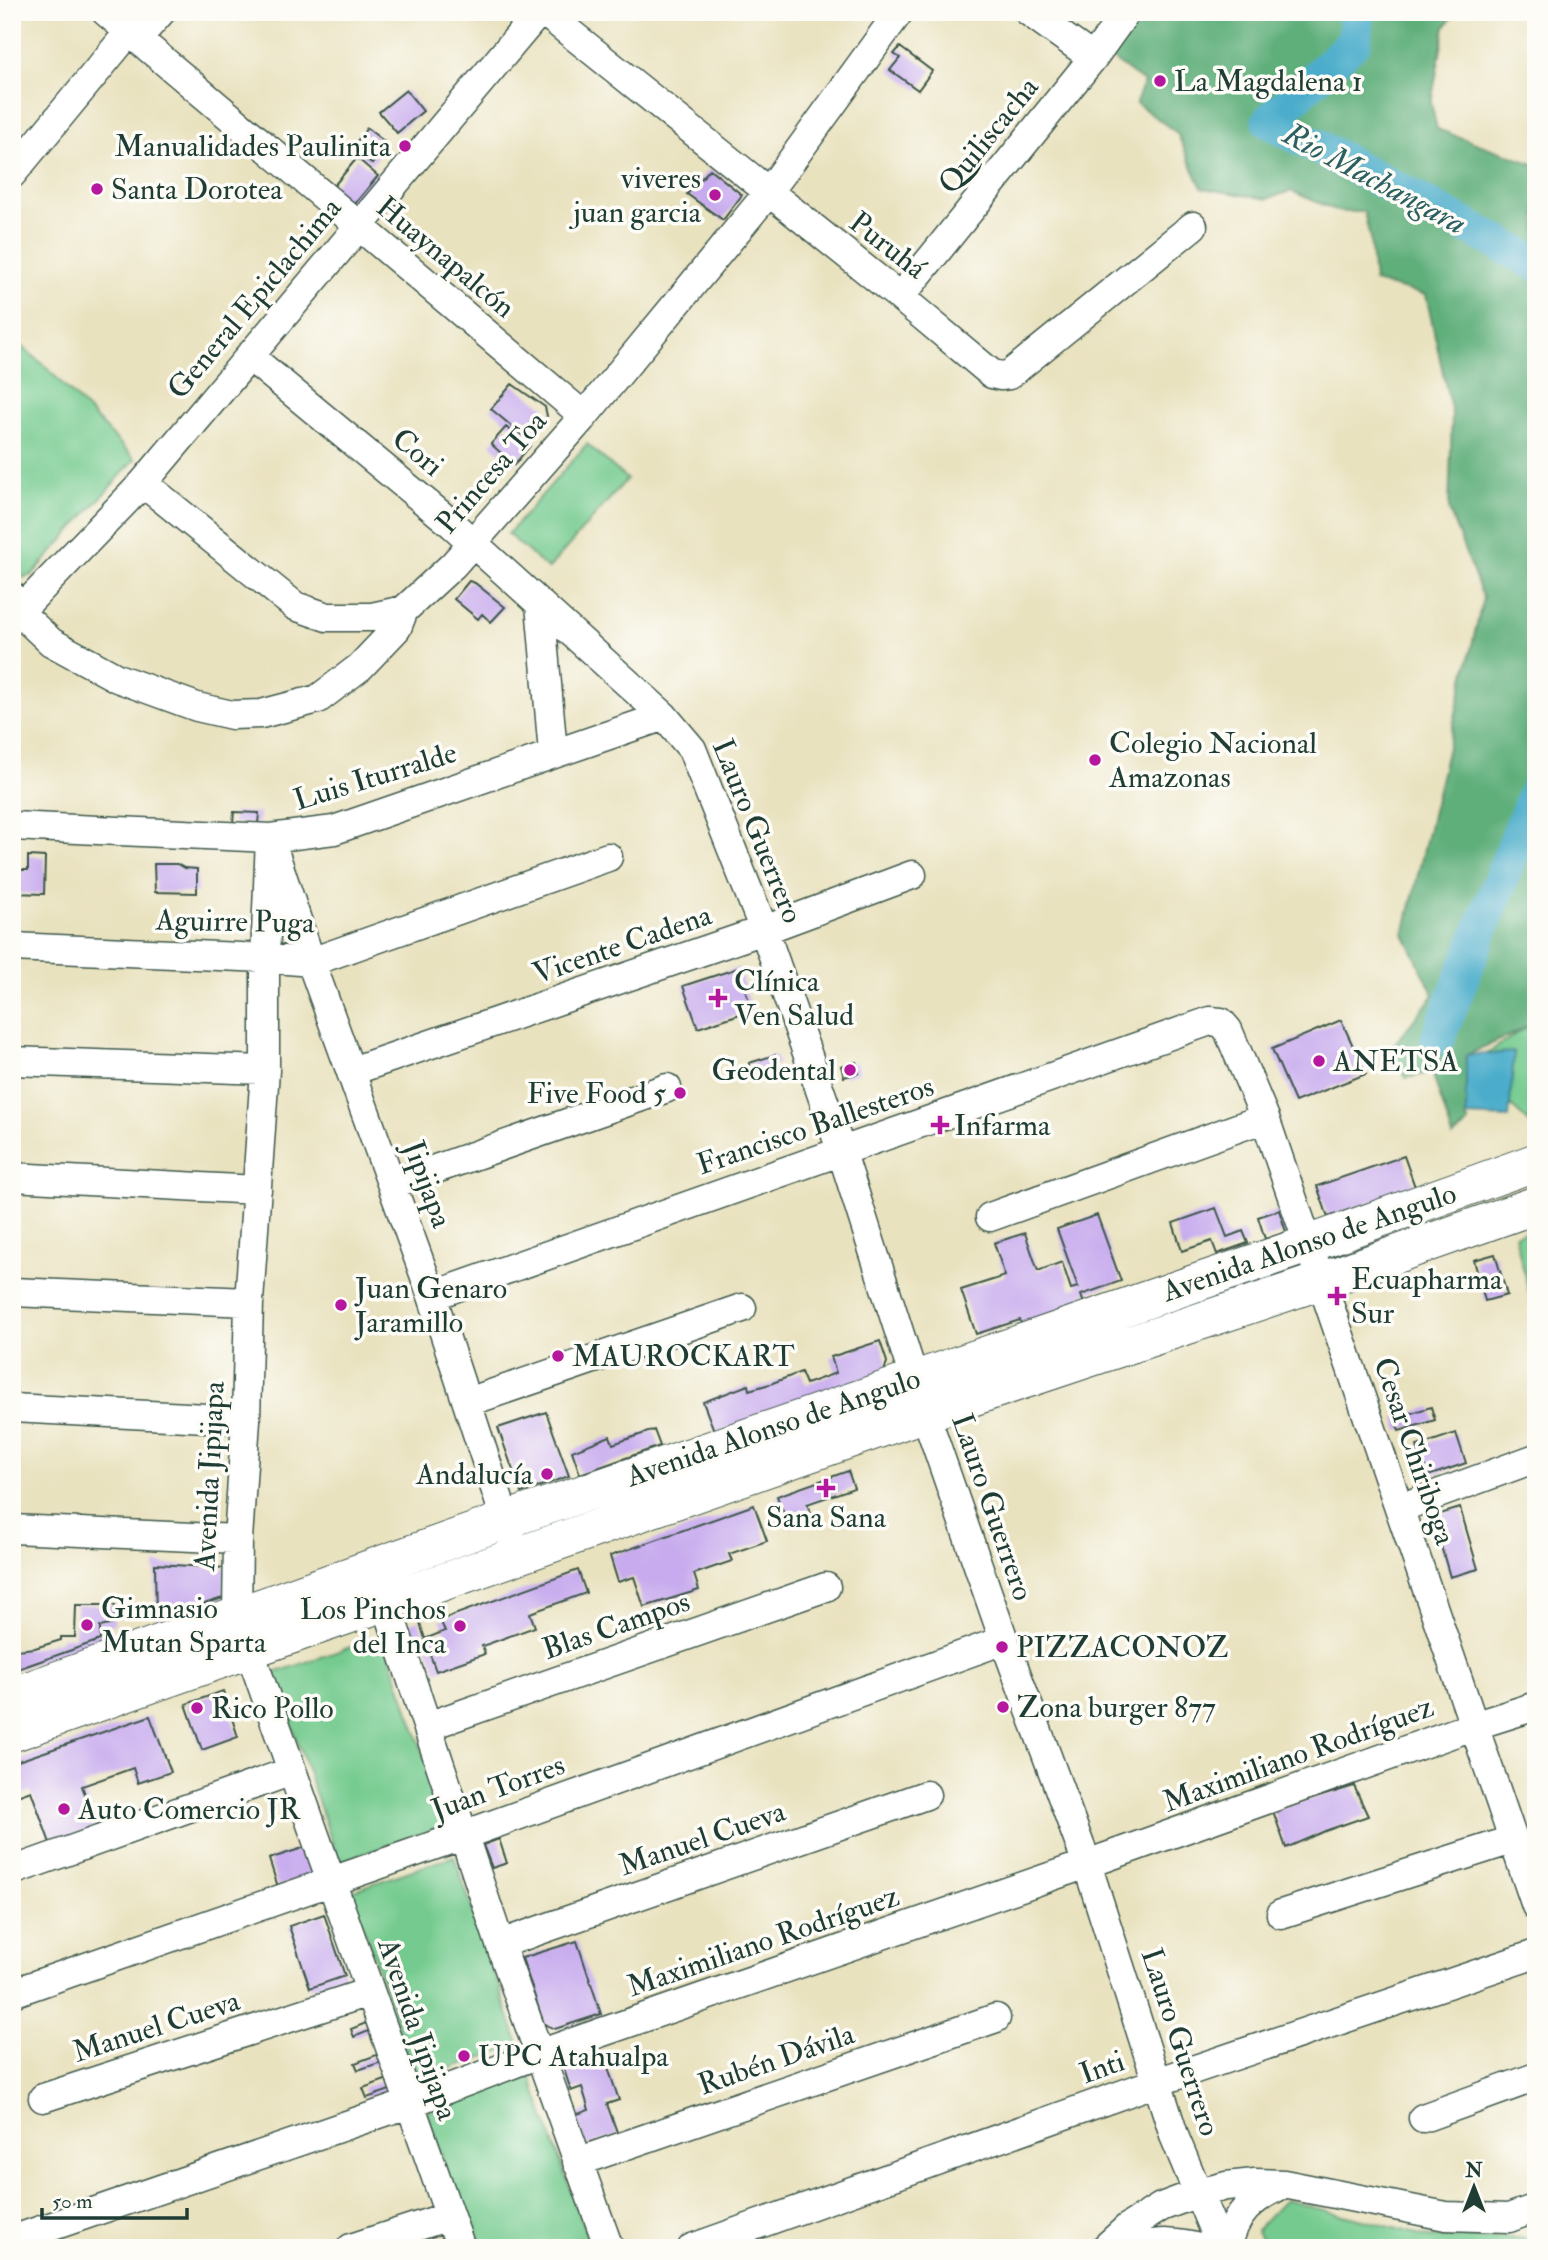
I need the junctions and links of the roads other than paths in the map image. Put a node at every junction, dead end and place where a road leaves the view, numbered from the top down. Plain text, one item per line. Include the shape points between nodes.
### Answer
1 (106, 12) edge
2 (161, 12) edge
3 (539, 12) edge
4 (544, 12) edge
5 (899, 12) edge
6 (1029, 12) edge
7 (1126, 12) edge
8 (133, 36) junction
9 (1093, 58) junction
10 (12, 174) edge
11 (768, 193) junction
12 (1193, 226) dead end
13 (358, 227) junction
14 (901, 297) junction
15 (249, 356) junction
16 (584, 416) junction
17 (143, 482) junction
18 (473, 542) junction
19 (540, 604) junction
20 (15, 609) edge
21 (404, 610) junction
22 (664, 716) junction
23 (553, 753) junction
24 (12, 827) edge
25 (270, 838) junction
26 (608, 857) dead end
27 (912, 875) dead end
28 (764, 930) junction
29 (12, 947) edge
30 (265, 958) junction
31 (311, 962) junction
32 (1221, 1022) joint
33 (12, 1061) edge
34 (265, 1070) junction
35 (352, 1072) junction
36 (667, 1088) dead end
37 (1265, 1118) junction
38 (841, 1150) junction
39 (1536, 1162) edge
40 (12, 1177) edge
41 (393, 1184) junction
42 (257, 1190) junction
43 (1520, 1211) edge
44 (990, 1217) dead end
45 (1309, 1244) junction
46 (1321, 1281) junction
47 (12, 1292) edge
48 (432, 1296) junction
49 (249, 1302) junction
50 (742, 1308) dead end
51 (914, 1379) junction
52 (468, 1402) junction
53 (12, 1408) edge
54 (925, 1413) junction
55 (246, 1420) junction
56 (1536, 1458) edge
57 (1400, 1508) junction
58 (506, 1520) junction
59 (12, 1529) edge
60 (238, 1539) junction
61 (517, 1555) junction
62 (826, 1587) dead end
63 (385, 1601) junction
64 (237, 1615) junction
65 (1004, 1640) junction
66 (249, 1650) junction
67 (12, 1696) edge
68 (1536, 1706) edge
69 (428, 1726) junction
70 (1473, 1726) junction
71 (12, 1733) edge
72 (292, 1771) junction
73 (926, 1795) dead end
74 (464, 1835) junction
75 (1512, 1840) junction
76 (1087, 1864) junction
77 (12, 1871) edge
78 (331, 1881) junction
79 (1536, 1906) edge
80 (1282, 1914) dead end
81 (500, 1944) junction
82 (1536, 1954) edge
83 (12, 1993) edge
84 (369, 1993) junction
85 (996, 2018) dead end
86 (539, 2054) junction
87 (1536, 2077) edge
88 (1157, 2082) junction
89 (43, 2098) dead end
90 (408, 2104) junction
91 (1423, 2118) dead end
92 (577, 2162) junction
93 (1284, 2184) junction
94 (1198, 2193) junction
95 (1536, 2208) edge
96 (449, 2216) junction
97 (12, 2240) edge
98 (351, 2248) edge
99 (461, 2248) edge
100 (609, 2248) edge
101 (692, 2248) edge
102 (1105, 2248) edge
103 (1136, 2248) edge
104 (1199, 2248) edge
105 (1221, 2248) edge
106 (1228, 2248) edge

1 - 8 street, Huaynapalcón
2 - 8 street
3 - 13 street, General Epiclachima
4 - 11 street, Puruhá
5 - 11 street, Princesa Toa
6 - 9 street
7 - 9 street, Quiliscacha
8 - 10 street
8 - 13 street, Huaynapalcón
9 - 14 street, Quiliscacha
11 - 14 street, Puruhá
11 - 16 street, Princesa Toa
12 - 14 street, Puruhá via 1001,376 992,374
13 - 15 street, General Epiclachima
13 - 16 street, Huaynapalcón
15 - 17 street, General Epiclachima
15 - 18 street, Cori
16 - 18 street, Princesa Toa
17 - 20 street, General Epiclachima
17 - 21 street via 295,606 327,617 372,617
18 - 19 street, Cori
18 - 21 street, Princesa Toa
19 - 22 street, Cori
19 - 23 street
20 - 21 street, Princesa Toa via 51,642 117,678 232,715 261,714 318,699 360,667 397,628
22 - 23 street, Luis Iturralde
22 - 28 street, Lauro Guerrero via 692,749
23 - 25 street, Luis Iturralde via 334,830
24 - 25 street, Luis Iturralde
25 - 30 street, Avenida Jipijapa
25 - 31 street, Jipijapa
26 - 31 street, Aguirre Puga
27 - 28 street, Vicente Cadena
28 - 35 street, Vicente Cadena
28 - 38 street, Lauro Guerrero
29 - 30 street, Aguirre Puga
30 - 31 street, Aguirre Puga
30 - 34 street, Avenida Jipijapa
31 - 35 street, Jipijapa
32 - 37 street, Cesar Chiriboga
32 - 38 street, Francisco Ballesteros via 1210,1021
33 - 34 street
34 - 42 street, Avenida Jipijapa
35 - 41 street, Jipijapa
36 - 41 street
37 - 44 street
37 - 45 street, Cesar Chiriboga
38 - 48 street, Francisco Ballesteros
38 - 51 street, Lauro Guerrero
39 - 45 main road, Avenida Alonso de Angulo
40 - 42 street
41 - 48 street, Jipijapa
42 - 49 street, Avenida Jipijapa
43 - 46 main road, Avenida Alonso de Angulo
45 - 46 street, Cesar Chiriboga
45 - 51 main road, Avenida Alonso de Angulo
46 - 54 main road, Avenida Alonso de Angulo
46 - 57 street, Cesar Chiriboga
47 - 49 street
48 - 52 street, Jipijapa
49 - 55 street, Avenida Jipijapa
50 - 52 street
51 - 54 street, Lauro Guerrero
51 - 58 main road, Avenida Alonso de Angulo
52 - 58 street, Jipijapa
53 - 55 street
54 - 61 main road, Avenida Alonso de Angulo
54 - 65 street, Lauro Guerrero
55 - 60 street, Avenida Jipijapa
56 - 57 street
57 - 70 street, Cesar Chiriboga
58 - 61 street, Jipijapa
58 - 64 main road, Avenida Alonso de Angulo
59 - 60 street
60 - 64 street, Avenida Jipijapa
61 - 63 main road, Avenida Alonso de Angulo
62 - 69 street, Blas Campos
63 - 66 main road, Avenida Alonso de Angulo
63 - 69 street
64 - 66 street, Avenida Jipijapa
64 - 67 main road, Avenida Alonso de Angulo
65 - 74 street, Juan Torres
65 - 76 street, Lauro Guerrero
66 - 71 main road, Avenida Alonso de Angulo
66 - 72 street, Avenida Jipijapa
68 - 70 street, Maximiliano Rodríguez
69 - 74 street
70 - 75 street, Cesar Chiriboga
70 - 76 street, Maximiliano Rodríguez
72 - 77 street
72 - 78 street, Avenida Jipijapa
73 - 81 street, Manuel Cueva
74 - 78 street, Juan Torres
74 - 81 street
75 - 79 street, Cesar Chiriboga
75 - 80 street
76 - 86 street, Maximiliano Rodríguez
76 - 88 street, Lauro Guerrero
78 - 83 street, Juan Torres
78 - 84 street, Avenida Jipijapa
81 - 86 street
82 - 88 street, Inti
84 - 89 street, Manuel Cueva
84 - 90 street, Avenida Jipijapa
85 - 92 street, Rubén Dávila
86 - 90 street, Maximiliano Rodríguez
86 - 92 street
87 - 91 street
88 - 94 street, Lauro Guerrero
88 - 101 street, Inti
90 - 96 street, Avenida Jipijapa
90 - 97 street, Maximiliano Rodríguez
92 - 100 street
93 - 94 street via 1255,2183
93 - 95 street via 1446,2216 1509,2218
93 - 106 street via 1260,2195 1242,2213
94 - 102 street via 1161,2207
94 - 105 street, Lauro Guerrero
96 - 98 street
96 - 99 street, Avenida Jipijapa
103 - 104 street via 1176,2242

